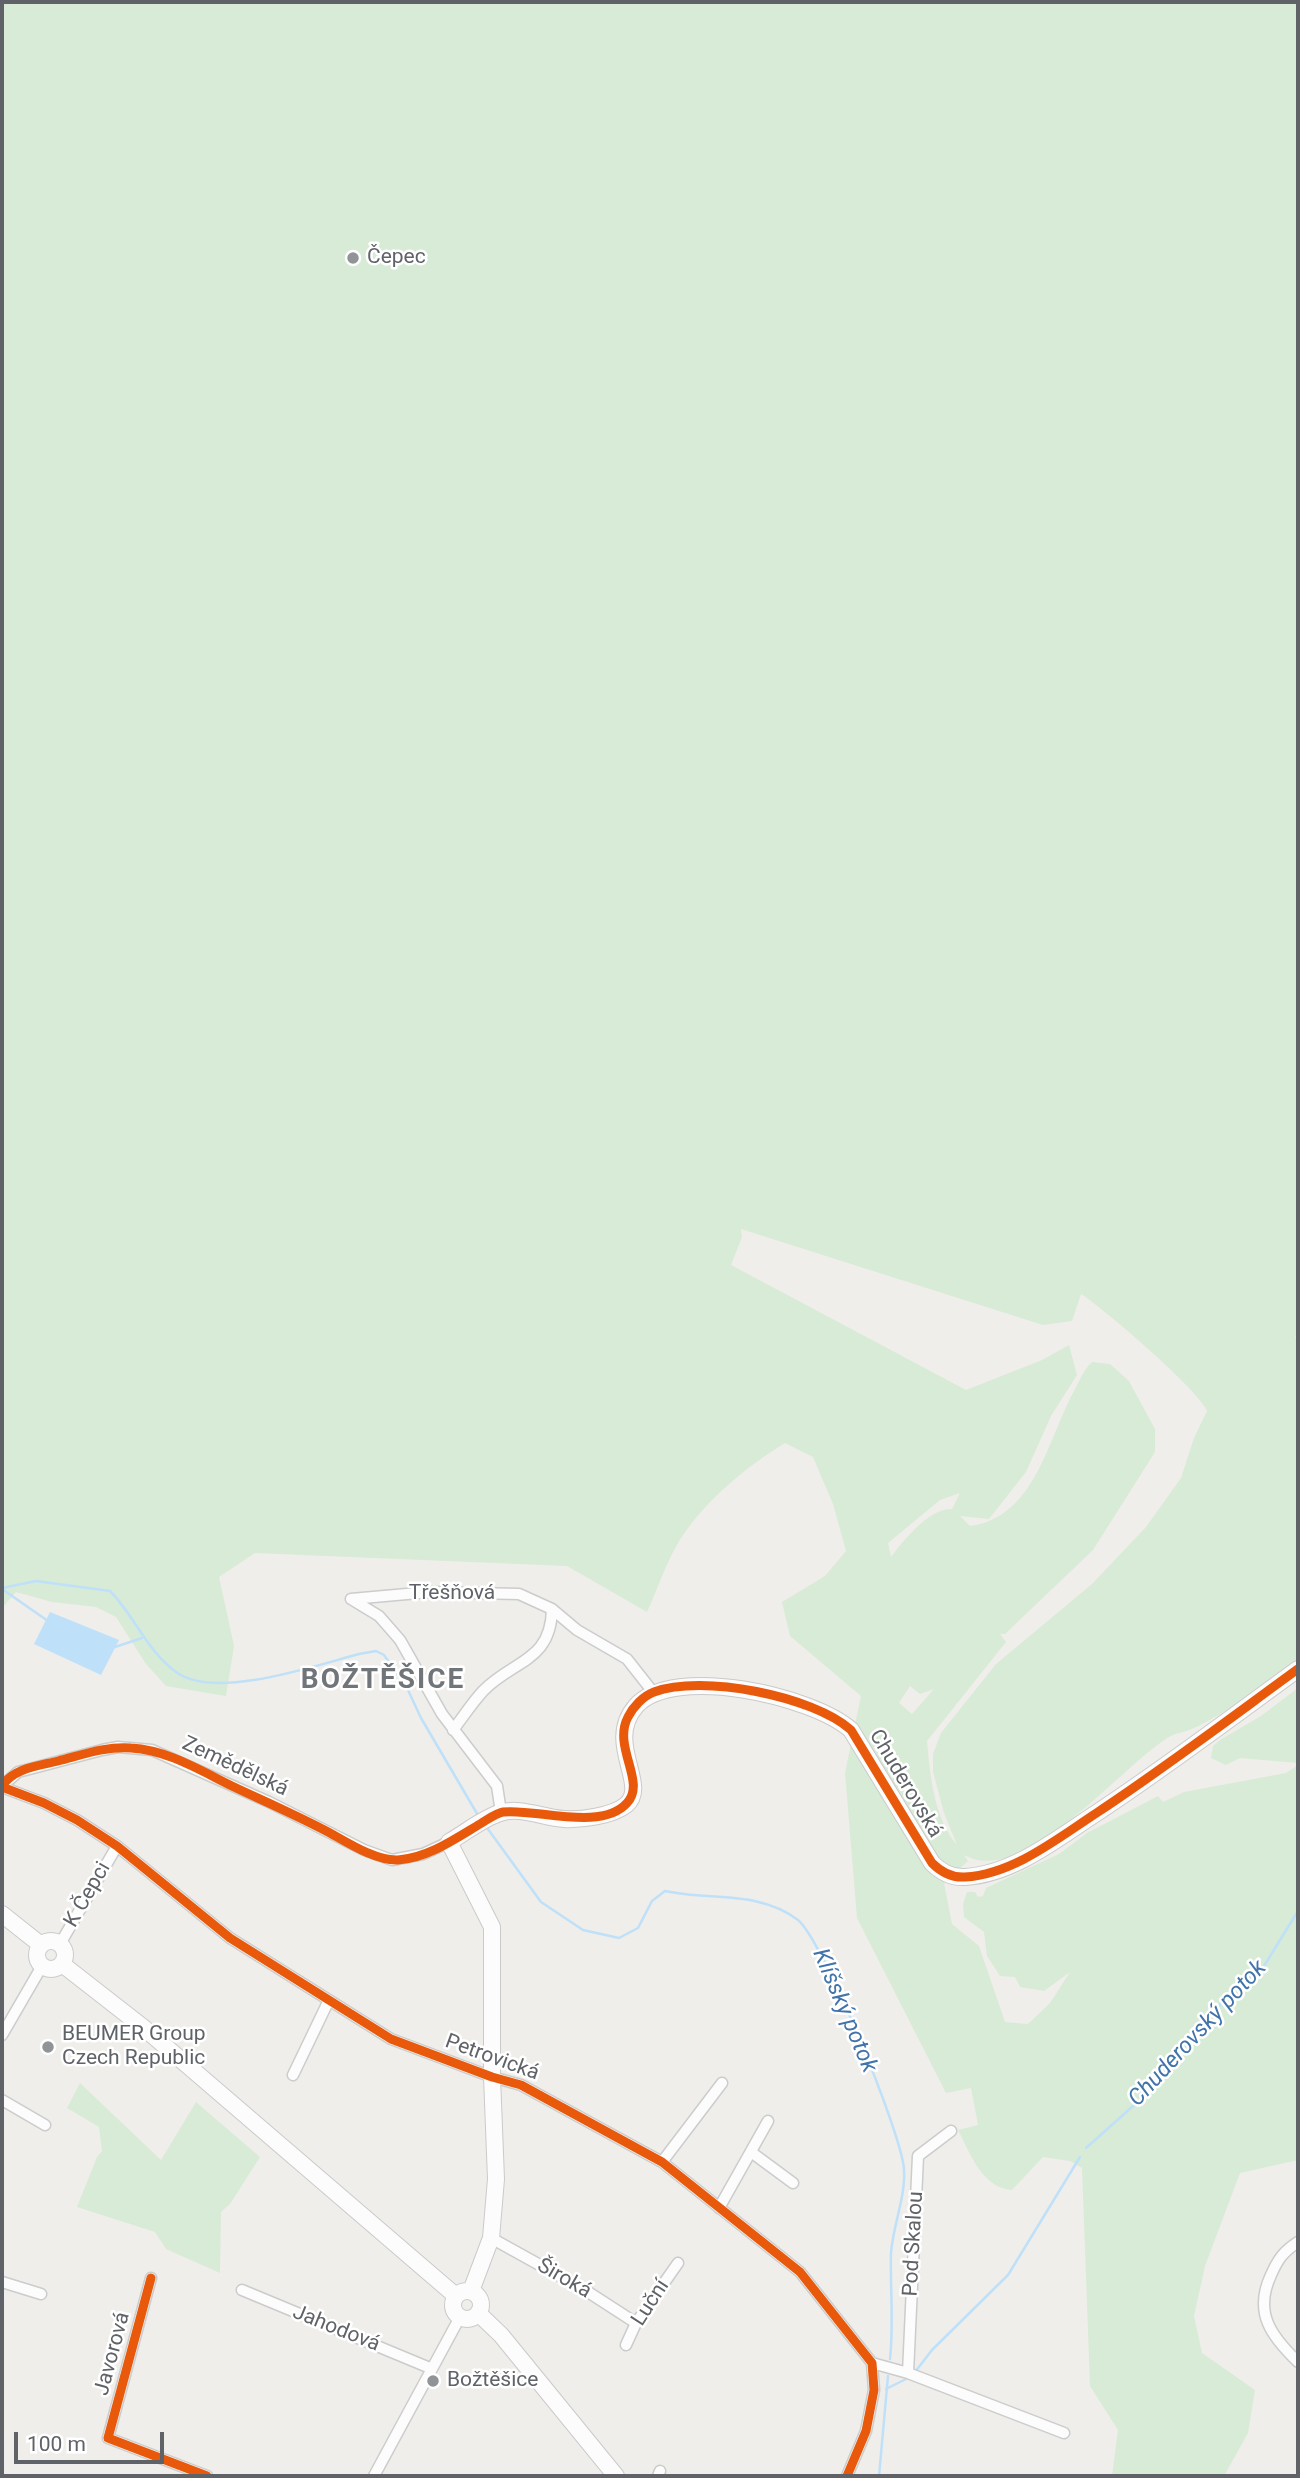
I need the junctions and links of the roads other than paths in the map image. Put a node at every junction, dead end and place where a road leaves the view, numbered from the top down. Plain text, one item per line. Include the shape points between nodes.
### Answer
1 (552, 1609) junction
2 (1298, 1669) edge
3 (653, 1692) junction
4 (453, 1730) junction
5 (2, 1787) edge
6 (489, 1819) junction
7 (449, 1842) junction
8 (117, 1846) junction
9 (2, 1914) edge
10 (60, 1944) junction
11 (41, 1945) junction
12 (62, 1964) junction
13 (42, 1966) junction
14 (329, 2000) junction
15 (2, 2035) edge
16 (293, 2075) dead end
17 (492, 2077) junction
18 (722, 2083) dead end
19 (2, 2100) edge
20 (768, 2122) dead end
21 (45, 2125) dead end
22 (951, 2131) dead end
23 (751, 2152) junction
24 (662, 2162) junction
25 (793, 2183) dead end
26 (719, 2208) junction
27 (491, 2238) junction
28 (1298, 2242) edge
29 (678, 2263) dead end
30 (151, 2278) dead end
31 (2, 2282) edge
32 (242, 2290) dead end
33 (463, 2293) junction
34 (41, 2294) dead end
35 (478, 2313) junction
36 (460, 2317) junction
37 (636, 2323) junction
38 (626, 2345) dead end
39 (1298, 2362) edge
40 (872, 2363) junction
41 (430, 2368) junction
42 (912, 2374) junction
43 (1064, 2433) dead end
44 (206, 2476) edge
45 (374, 2476) edge
46 (616, 2476) edge
47 (846, 2476) edge

1 - 3 street, Třešňová via 627,1659
1 - 4 street via 552,1626 536,1654 485,1690
1 - 4 street, Třešňová via 519,1594 429,1592 351,1599 379,1616 401,1640
2 - 3 street, Chuderovská via 1053,1842 1016,1863 962,1877 932,1863 851,1730 830,1714 756,1691 672,1688
3 - 6 street via 635,1707 624,1727 623,1747 634,1781 626,1805 607,1813 564,1819
4 - 6 street via 497,1786
5 - 7 street, Zemědělská via 18,1772 102,1750 152,1750 392,1860 423,1854
5 - 8 street, Petrovická via 44,1803
6 - 7 street
7 - 17 street via 492,1927
8 - 10 street, K Čepci
8 - 14 street, Petrovická via 230,1938
9 - 11 street
10 - 11 street via 47,1941
10 - 12 street via 65,1953
11 - 13 street via 37,1956
12 - 13 street via 52,1969
12 - 33 street
13 - 15 street
14 - 16 street
14 - 17 street, Petrovická via 391,2039
17 - 24 street, Petrovická via 551,2099
17 - 27 street via 496,2179
18 - 24 street
19 - 21 street
20 - 23 street
22 - 42 street, Pod Skalou via 918,2156
23 - 25 street
23 - 26 street
24 - 26 street, Petrovická
26 - 40 street, Petrovická via 800,2272
27 - 33 street
27 - 37 street, Široká
28 - 39 street via 1281,2253 1263,2296 1262,2311 1280,2345
29 - 37 street, Luční
30 - 44 street, Javorová via 108,2438
31 - 34 street
32 - 41 street, Jahodová
33 - 35 street via 481,2303
33 - 36 street via 453,2308
35 - 36 street via 470,2319
35 - 46 street via 501,2334
36 - 41 street
37 - 38 street, Luční
40 - 42 street
40 - 47 street via 874,2390 866,2431
41 - 45 street
42 - 43 street

